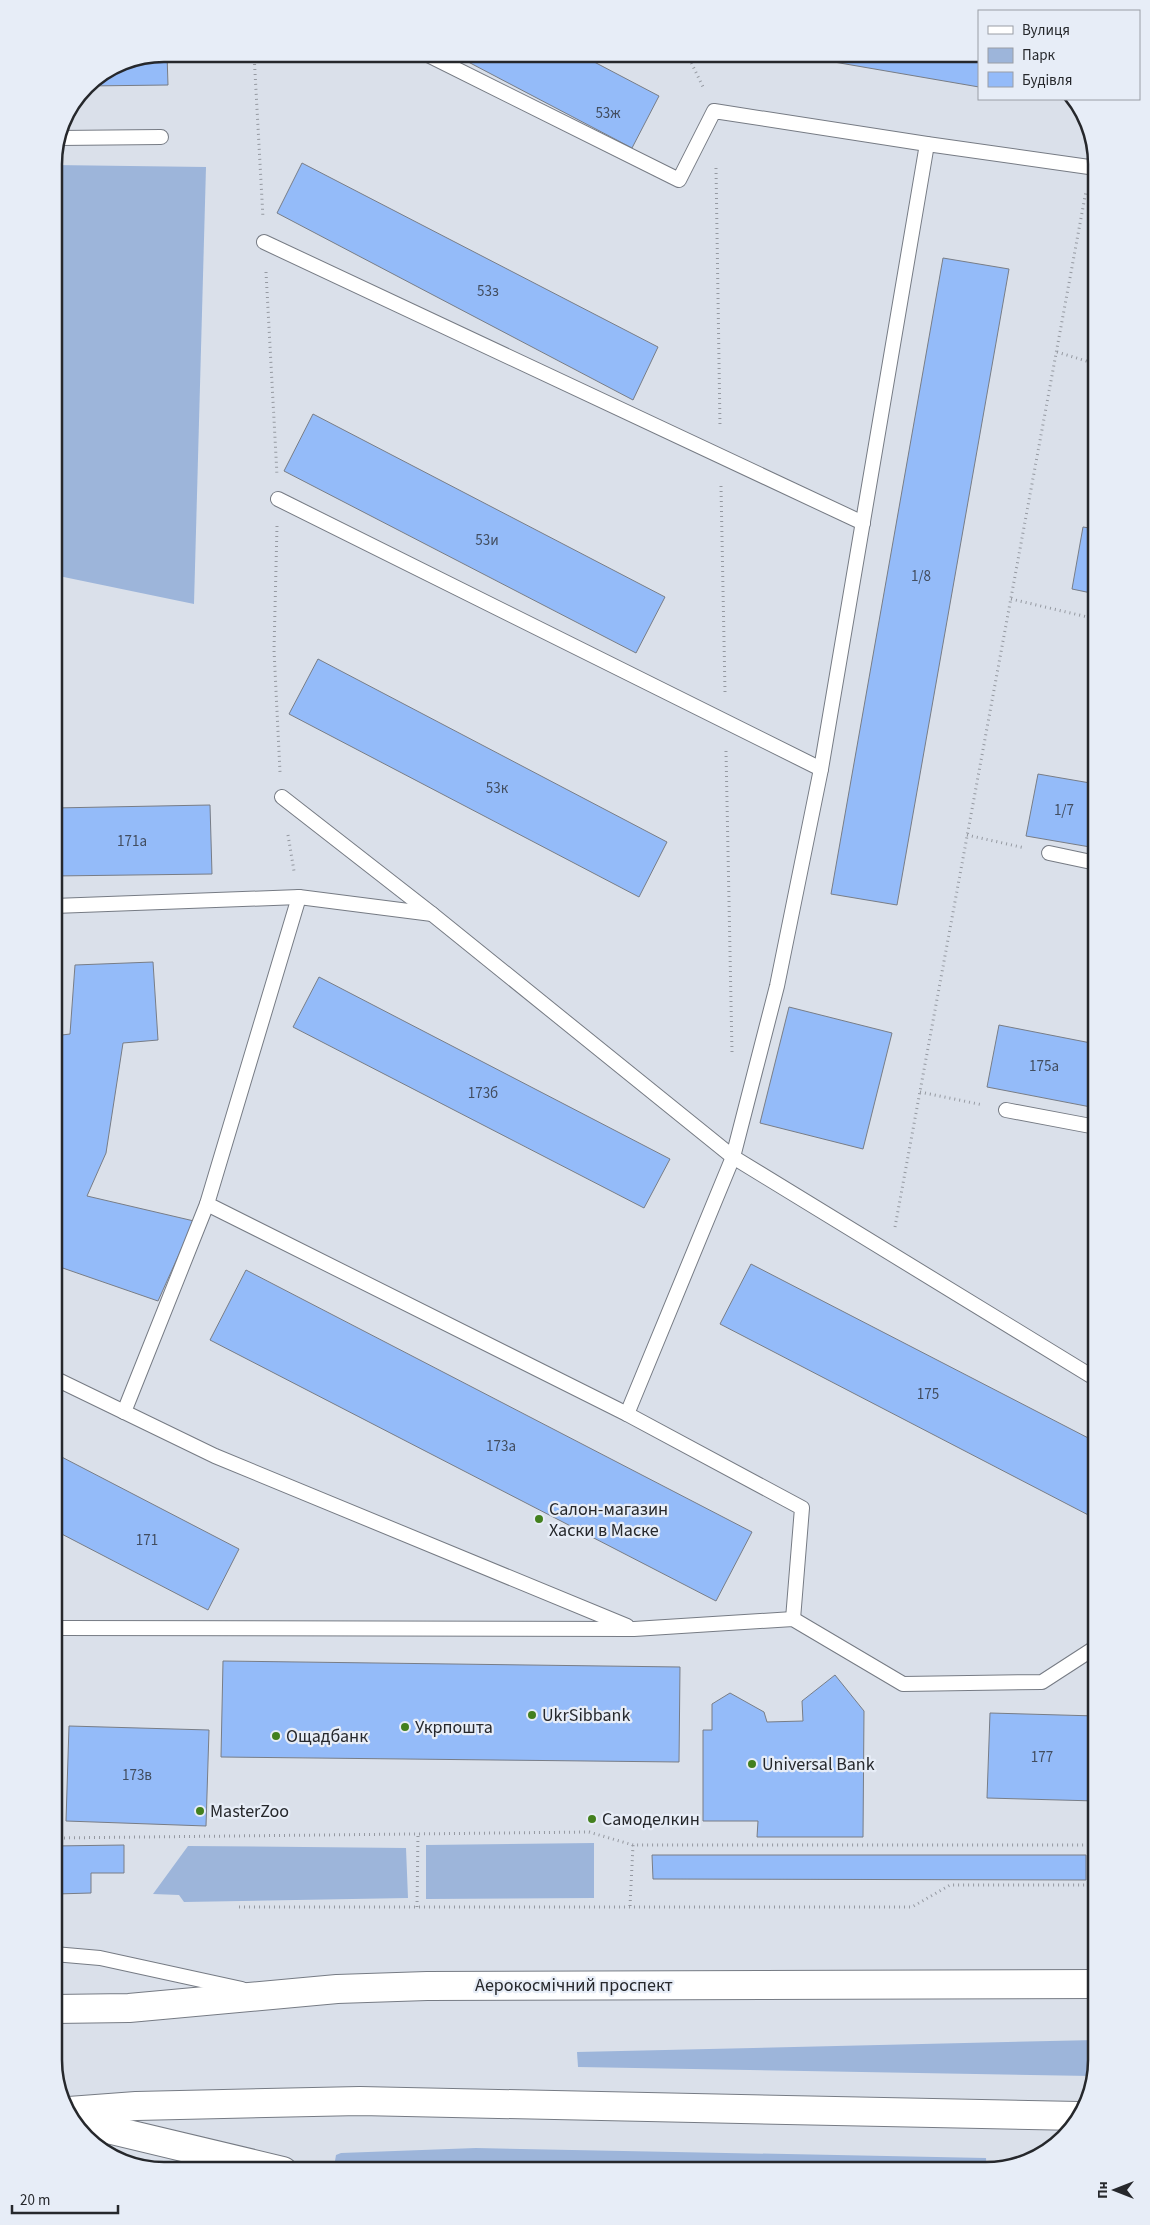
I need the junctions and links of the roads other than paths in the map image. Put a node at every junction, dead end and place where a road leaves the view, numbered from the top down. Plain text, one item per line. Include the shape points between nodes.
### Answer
1 (444, 63) edge
2 (161, 137) dead end
3 (66, 138) edge
4 (927, 144) junction
5 (1088, 167) edge
6 (264, 242) dead end
7 (278, 499) dead end
8 (863, 523) junction
9 (821, 770) junction
10 (282, 797) dead end
11 (1050, 853) road end
12 (1088, 861) edge
13 (299, 897) junction
14 (63, 906) edge
15 (432, 914) junction
16 (1006, 1110) road end
17 (1088, 1125) edge
18 (733, 1157) junction
19 (207, 1204) junction
20 (1088, 1374) edge
21 (62, 1382) edge
22 (124, 1412) junction
23 (627, 1414) junction
24 (793, 1619) junction
25 (62, 1628) edge
26 (634, 1629) junction
27 (1088, 1652) edge
28 (62, 1955) edge
29 (1088, 1984) edge
30 (266, 1995) junction
31 (62, 2009) edge
32 (76, 2110) edge
33 (1071, 2116) edge
34 (86, 2124) edge
35 (245, 2162) edge

1 - 4 lane via 679,180 714,111
2 - 3 lane
4 - 5 lane
4 - 8 lane
6 - 8 lane
7 - 9 lane
8 - 9 lane
9 - 18 lane via 777,986
10 - 15 lane
11 - 12 lane
13 - 14 lane
13 - 15 lane
13 - 19 lane
15 - 18 lane
16 - 17 lane
18 - 20 lane
18 - 23 lane
19 - 22 lane
19 - 23 lane
21 - 22 lane
22 - 26 lane via 215,1456
23 - 24 lane via 802,1508
24 - 26 lane
24 - 27 lane via 903,1684 1042,1682
25 - 26 lane
28 - 30 lane via 100,1958
29 - 30 main road, Аерокосмічний проспект via 427,1986
30 - 31 main road, Аерокосмічний проспект via 129,2008
32 - 33 main road via 360,2101
34 - 35 main road

